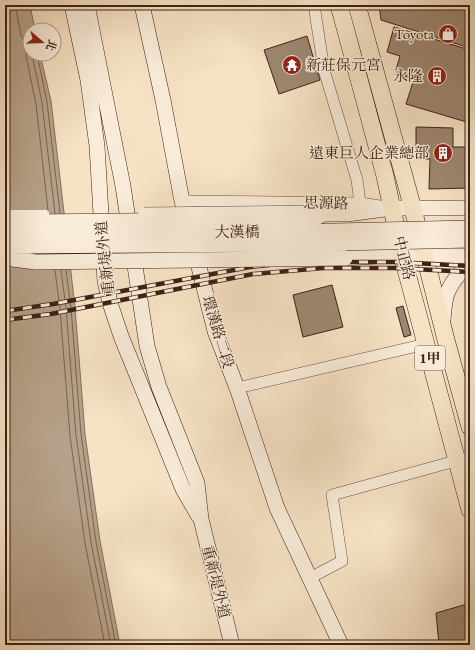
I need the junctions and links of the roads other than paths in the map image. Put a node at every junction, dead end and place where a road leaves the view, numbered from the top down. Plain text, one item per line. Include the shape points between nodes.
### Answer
1 (72, 5) edge
2 (87, 5) edge
3 (142, 5) edge
4 (314, 5) edge
5 (339, 5) edge
6 (357, 5) edge
7 (182, 201) junction
8 (360, 203) junction
9 (392, 208) junction
10 (470, 208) edge
11 (413, 209) junction
12 (324, 214) junction
13 (5, 216) edge
14 (470, 228) edge
15 (5, 230) edge
16 (470, 240) edge
17 (5, 246) edge
18 (425, 254) junction
19 (402, 255) junction
20 (470, 256) edge
21 (5, 258) edge
22 (36, 262) junction
23 (5, 266) edge
24 (199, 266) junction
25 (470, 266) edge
26 (442, 325) junction
27 (426, 344) junction
28 (236, 388) junction
29 (470, 427) edge
30 (463, 459) edge
31 (470, 510) edge
32 (201, 519) junction
33 (310, 578) junction
34 (232, 645) edge
35 (340, 645) edge

1 - 32 main road, 重新堤外道 via 88,80 97,146 105,274 110,302 121,336 183,488
2 - 32 main road, 重新堤外道 via 123,186 147,346 197,483
3 - 7 main road, 環漢路二段
4 - 8 street via 324,70 357,180
5 - 9 main road, 中正路 / 1甲
6 - 11 main road, 中正路 / 1甲
7 - 8 street, 思源路
7 - 24 main road, 環漢路二段
8 - 9 street, 思源路
9 - 11 main road, 思源路
9 - 12 main road, bridge via 347,214
9 - 19 main road, 中正路 / 1甲
10 - 11 main road, 思源路
11 - 18 main road, 中正路 / 1甲
12 - 13 street, bridge via 313,211
12 - 15 main road, bridge via 312,219 34,222
14 - 15 main road, 大漢橋, bridge via 281,232 30,233
16 - 17 main road, 大漢橋, bridge
18 - 19 main road
18 - 20 main road
18 - 26 main road, 中正路 / 1甲
19 - 22 main road, bridge
19 - 24 street via 358,261
19 - 27 main road, 中正路 / 1甲
21 - 22 main road, bridge
22 - 23 street, bridge
24 - 28 main road, 環漢路二段 via 215,331
25 - 26 main road via 462,270 449,287
26 - 29 main road, 中正路 / 1甲
27 - 28 street
27 - 30 main road, 中正路 / 1甲
28 - 33 main road, 環漢路二段 via 277,508
30 - 31 main road, 中正路 / 1甲
30 - 33 street via 332,495 342,561
32 - 34 main road, 重新堤外道
33 - 35 main road, 環漢路二段

